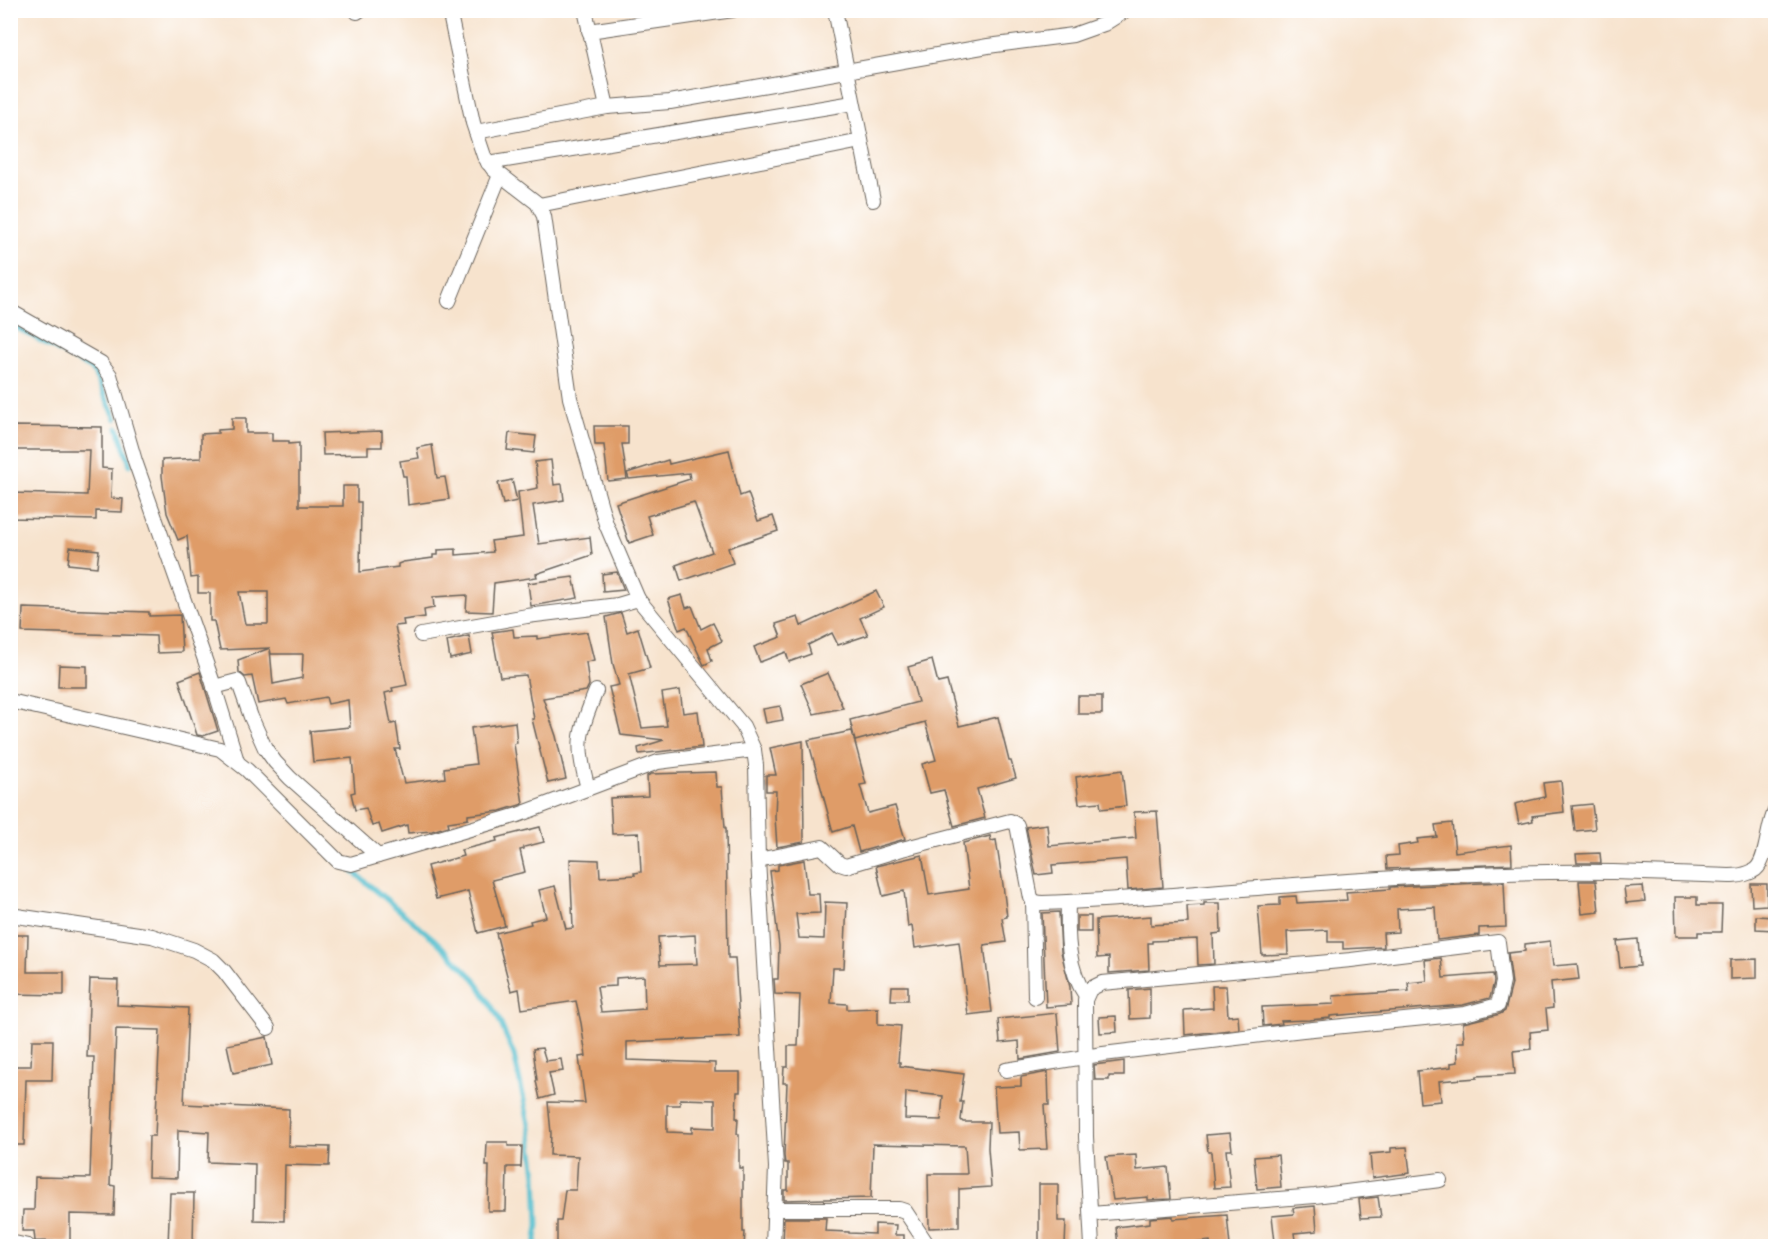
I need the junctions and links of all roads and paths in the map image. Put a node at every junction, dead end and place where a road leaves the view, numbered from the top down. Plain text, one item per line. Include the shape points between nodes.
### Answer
1 (449, 10) edge
2 (585, 10) edge
3 (733, 10) edge
4 (834, 10) edge
5 (1126, 10) edge
6 (589, 31) junction
7 (847, 70) junction
8 (854, 103) junction
9 (606, 106) junction
10 (476, 132) junction
11 (861, 141) junction
12 (488, 162) junction
13 (500, 175) junction
14 (873, 200) dead end
15 (539, 205) junction
16 (449, 301) dead end
17 (10, 311) edge
18 (638, 599) junction
19 (421, 635) dead end
20 (225, 684) junction
21 (596, 691) dead end
22 (10, 701) edge
23 (754, 750) junction
24 (237, 761) junction
25 (588, 788) junction
26 (1776, 809) edge
27 (374, 857) junction
28 (758, 860) junction
29 (1033, 900) junction
30 (1068, 902) junction
31 (10, 915) edge
32 (1086, 996) junction
33 (1035, 997) dead end
34 (268, 1028) dead end
35 (1085, 1057) junction
36 (1006, 1070) dead end
37 (1440, 1180) dead end
38 (774, 1209) junction
39 (1090, 1214) junction
40 (925, 1241) dead end
41 (10, 1242) edge
42 (28, 1246) edge
43 (773, 1246) edge
44 (1092, 1246) edge

1 - 10 street
2 - 6 street
3 - 6 street
4 - 7 street
5 - 7 street via 1097,27 1073,35
6 - 9 street
7 - 8 street
7 - 9 street via 670,102
8 - 11 street
8 - 12 street
9 - 10 street
10 - 12 street
11 - 14 street
11 - 15 street
12 - 13 street
13 - 15 street
13 - 16 street
15 - 18 street via 545,221 570,398 606,524
17 - 20 street via 101,363 110,375 135,461
18 - 19 street
18 - 23 street via 737,716
20 - 24 street
20 - 27 street via 275,762
21 - 25 street via 580,736 581,763
22 - 24 street via 207,746
23 - 25 street via 658,762
23 - 28 street
24 - 27 street via 338,861 351,864
25 - 27 street via 518,815
26 - 30 street via 1761,864 1756,870 1736,876 1499,872
28 - 29 street via 822,847 846,866 1012,821 1017,825
28 - 38 street via 776,1167
29 - 30 street
29 - 33 street
30 - 32 street via 1067,930 1073,971
31 - 34 street via 152,936 194,950 224,971
32 - 35 street
32 - 35 street via 1102,983 1498,942 1503,982 1498,1005 1466,1014
35 - 36 street
35 - 39 street
37 - 39 street via 1315,1196
38 - 40 street via 899,1209 905,1211
38 - 43 street
39 - 44 street
41 - 42 street

